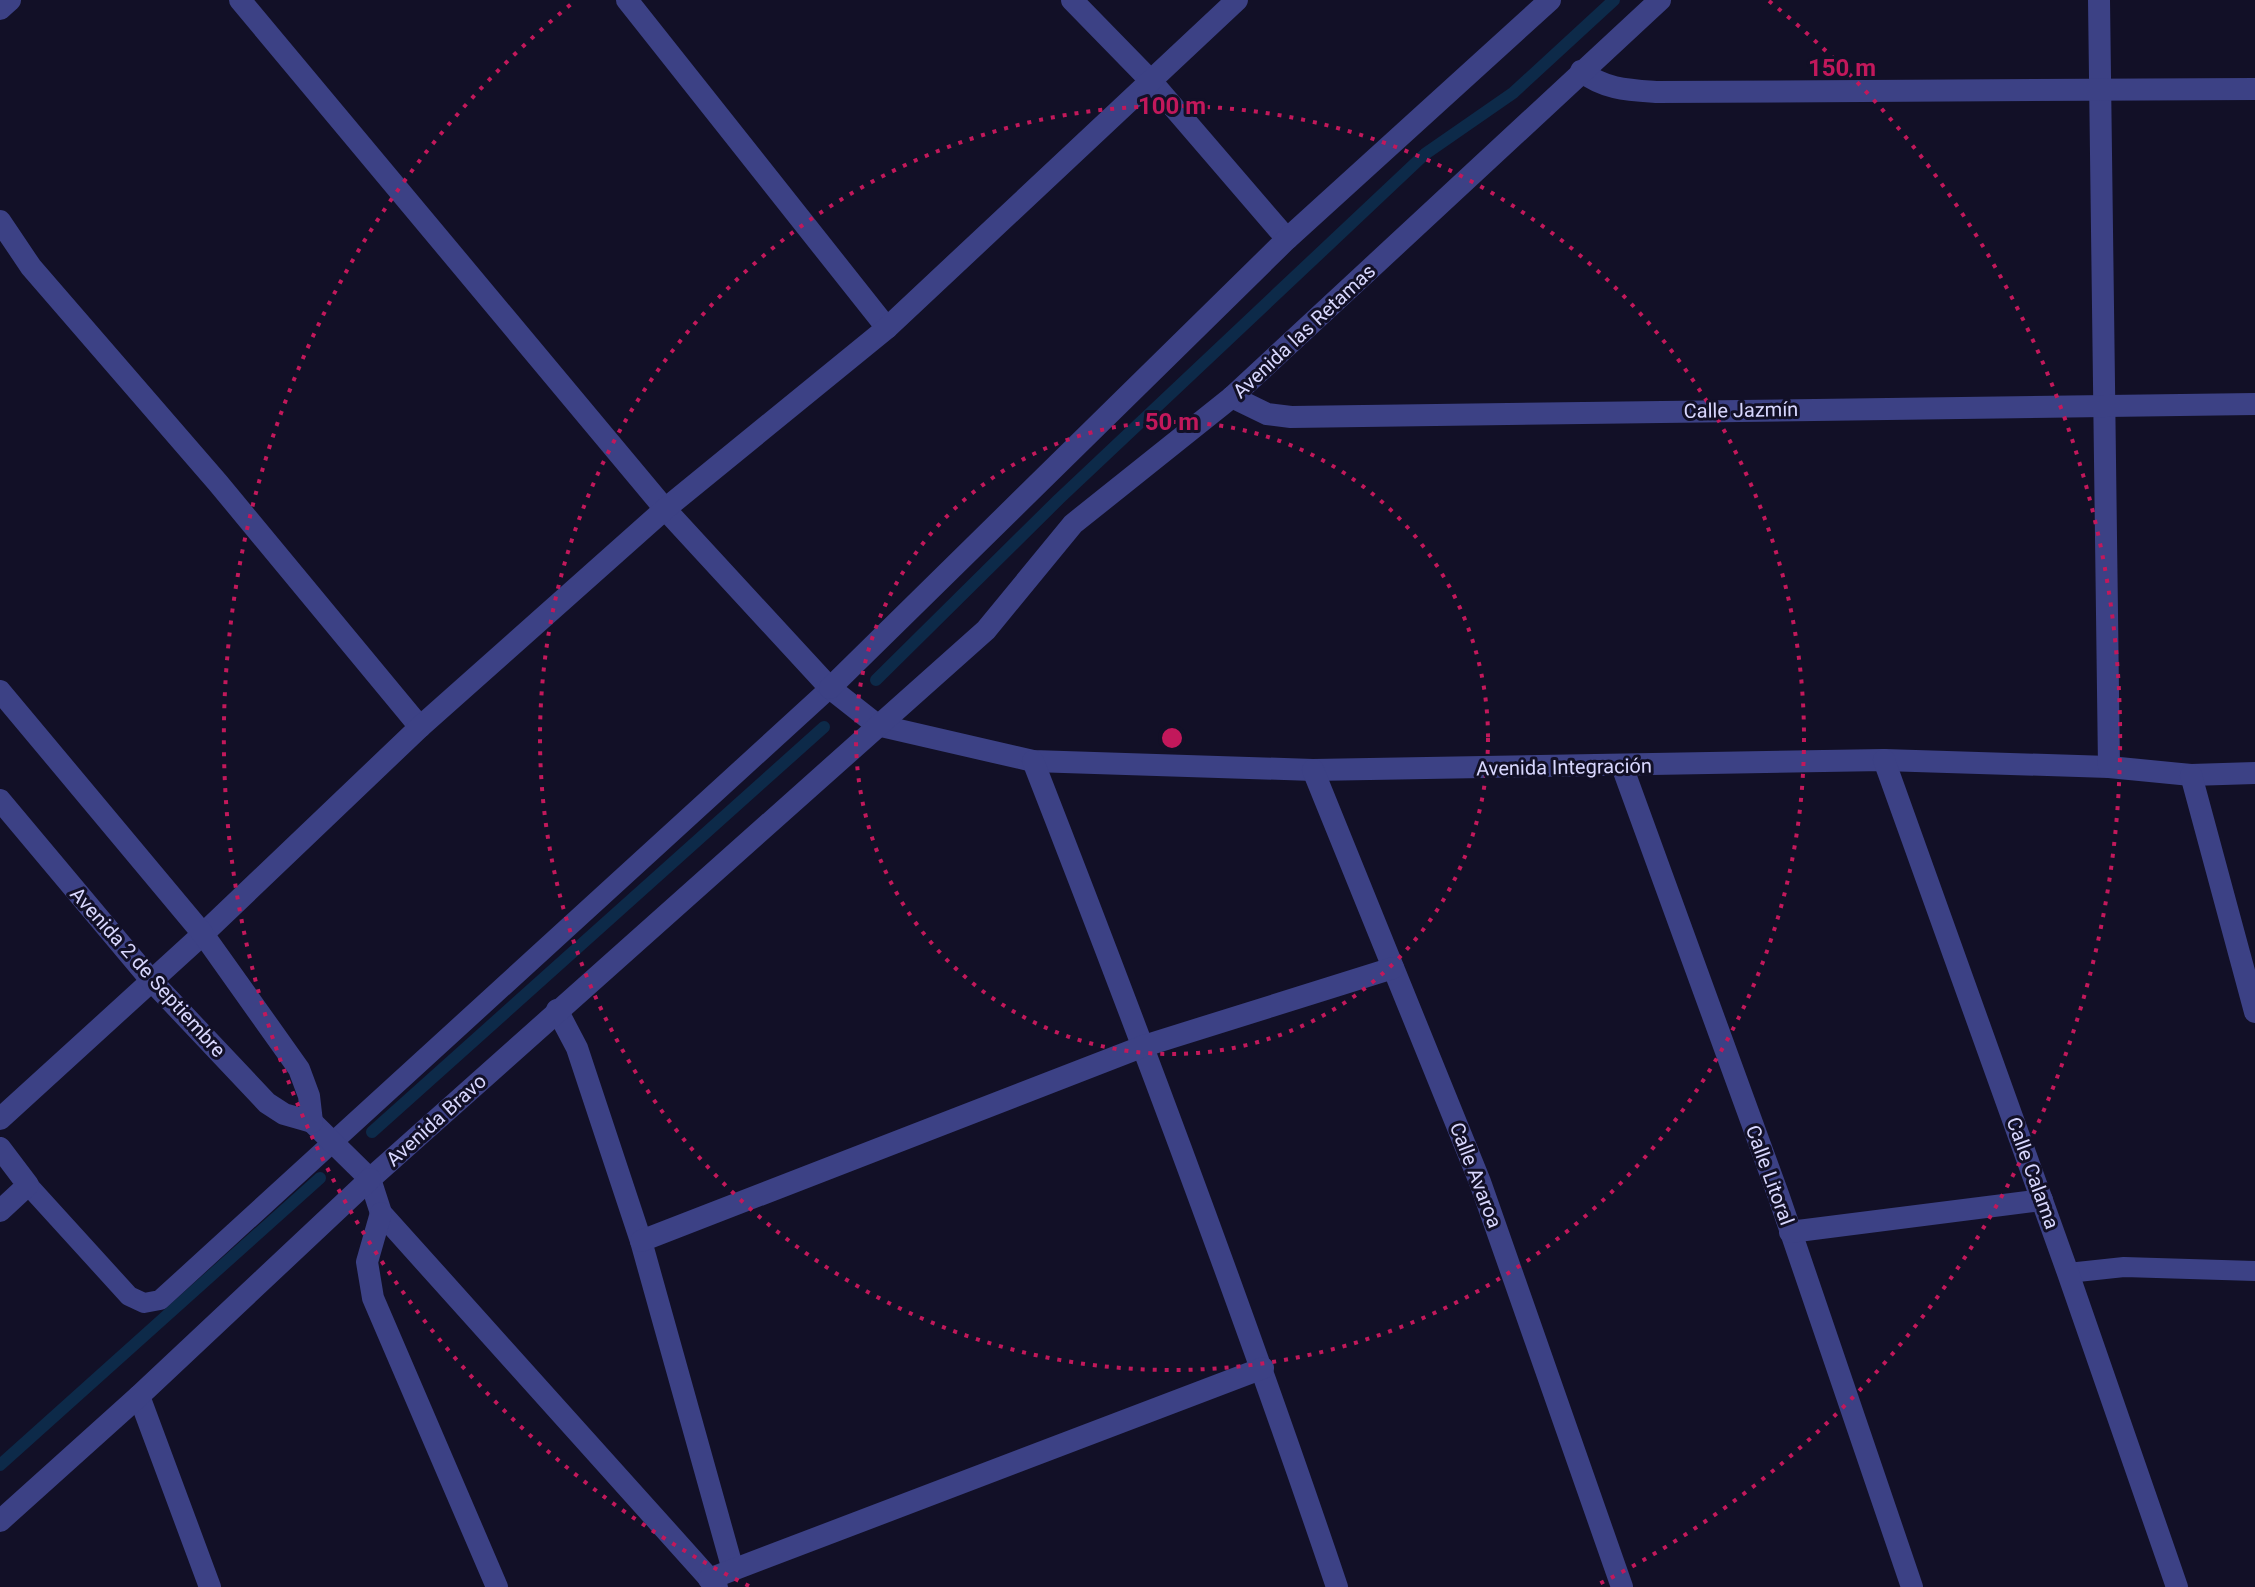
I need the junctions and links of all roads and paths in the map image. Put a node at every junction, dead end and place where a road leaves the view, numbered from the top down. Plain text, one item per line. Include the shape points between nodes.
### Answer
1 (10, 0) edge
2 (240, 0) edge
3 (627, 0) edge
4 (1072, 0) edge
5 (1237, 0) edge
6 (1550, 0) edge
7 (1660, 0) edge
8 (2099, 0) edge
9 (0, 9) edge
10 (1581, 71) junction
11 (1151, 81) junction
12 (2255, 89) edge
13 (2103, 93) junction
14 (0, 221) edge
15 (1287, 239) junction
16 (887, 328) junction
17 (1232, 397) junction
18 (2255, 404) edge
19 (2105, 405) junction
20 (665, 509) junction
21 (830, 688) junction
22 (0, 691) edge
23 (877, 725) junction
24 (420, 727) junction
25 (1884, 760) junction
26 (1033, 761) junction
27 (1622, 766) junction
28 (2109, 767) junction
29 (1313, 770) junction
30 (2255, 773) edge
31 (2191, 775) junction
32 (0, 800) edge
33 (203, 934) junction
34 (1393, 968) junction
35 (150, 979) junction
36 (557, 1010) junction
37 (2255, 1012) edge
38 (1144, 1046) junction
39 (0, 1119) edge
40 (312, 1122) junction
41 (333, 1142) junction
42 (0, 1148) edge
43 (370, 1179) junction
44 (28, 1185) junction
45 (2042, 1200) junction
46 (0, 1211) edge
47 (381, 1213) junction
48 (1790, 1232) junction
49 (641, 1241) junction
50 (2255, 1271) edge
51 (2068, 1273) junction
52 (1263, 1368) junction
53 (139, 1396) junction
54 (0, 1521) edge
55 (733, 1570) junction
56 (713, 1583) edge
57 (210, 1587) edge
58 (497, 1587) edge
59 (1337, 1587) edge
60 (1622, 1587) edge
61 (1912, 1587) edge
62 (2177, 1587) edge

1 - 9 street
2 - 20 street
3 - 16 street
4 - 11 street
5 - 11 street
6 - 15 street
7 - 10 street, Avenida las Retamas
8 - 13 street
10 - 13 street via 1596,83 1617,89 1656,92
10 - 17 street, Avenida las Retamas
11 - 15 street
11 - 16 street
12 - 13 street
13 - 19 street
14 - 24 street via 31,267
15 - 21 street
16 - 20 street
17 - 19 street, Calle Jazmín via 1267,414 1291,417
17 - 23 street, Avenida las Retamas via 1073,524 986,630
18 - 19 street, Calle Jazmín
19 - 28 street
20 - 21 street
20 - 24 street
21 - 23 street
21 - 41 lane
22 - 33 street
23 - 26 street, Avenida Integración
23 - 36 street, Avenida Bravo
24 - 33 street
25 - 27 street, Avenida Integración
25 - 28 street, Avenida Integración
25 - 45 street, Calle Calama
26 - 29 street, Avenida Integración
26 - 38 street
27 - 29 street, Avenida Integración
27 - 48 street, Calle Litoral
28 - 31 street, Avenida Integración
29 - 34 street, Calle Avaroa
30 - 31 street, Avenida Integración
31 - 37 street
32 - 35 street, Avenida 2 de Septiembre
33 - 35 street
33 - 40 street via 299,1069
34 - 38 street
34 - 60 street, Calle Avaroa via 1480,1182
35 - 39 street
35 - 40 street, Avenida 2 de Septiembre via 267,1103
36 - 43 street, Avenida Bravo
36 - 49 street via 577,1048
38 - 49 street
38 - 52 street
40 - 41 street
41 - 43 street
41 - 44 lane via 160,1300 144,1303 129,1296
42 - 44 street
43 - 47 street
43 - 53 street, Avenida Bravo
44 - 46 street
45 - 48 street
45 - 51 street, Calle Calama
47 - 56 street
47 - 58 street via 367,1262 373,1298
48 - 61 street, Calle Litoral
49 - 55 street
50 - 51 lane via 2124,1267
51 - 62 street, Calle Calama
52 - 55 street
52 - 59 street
53 - 54 street, Avenida Bravo
53 - 57 street
55 - 56 street

